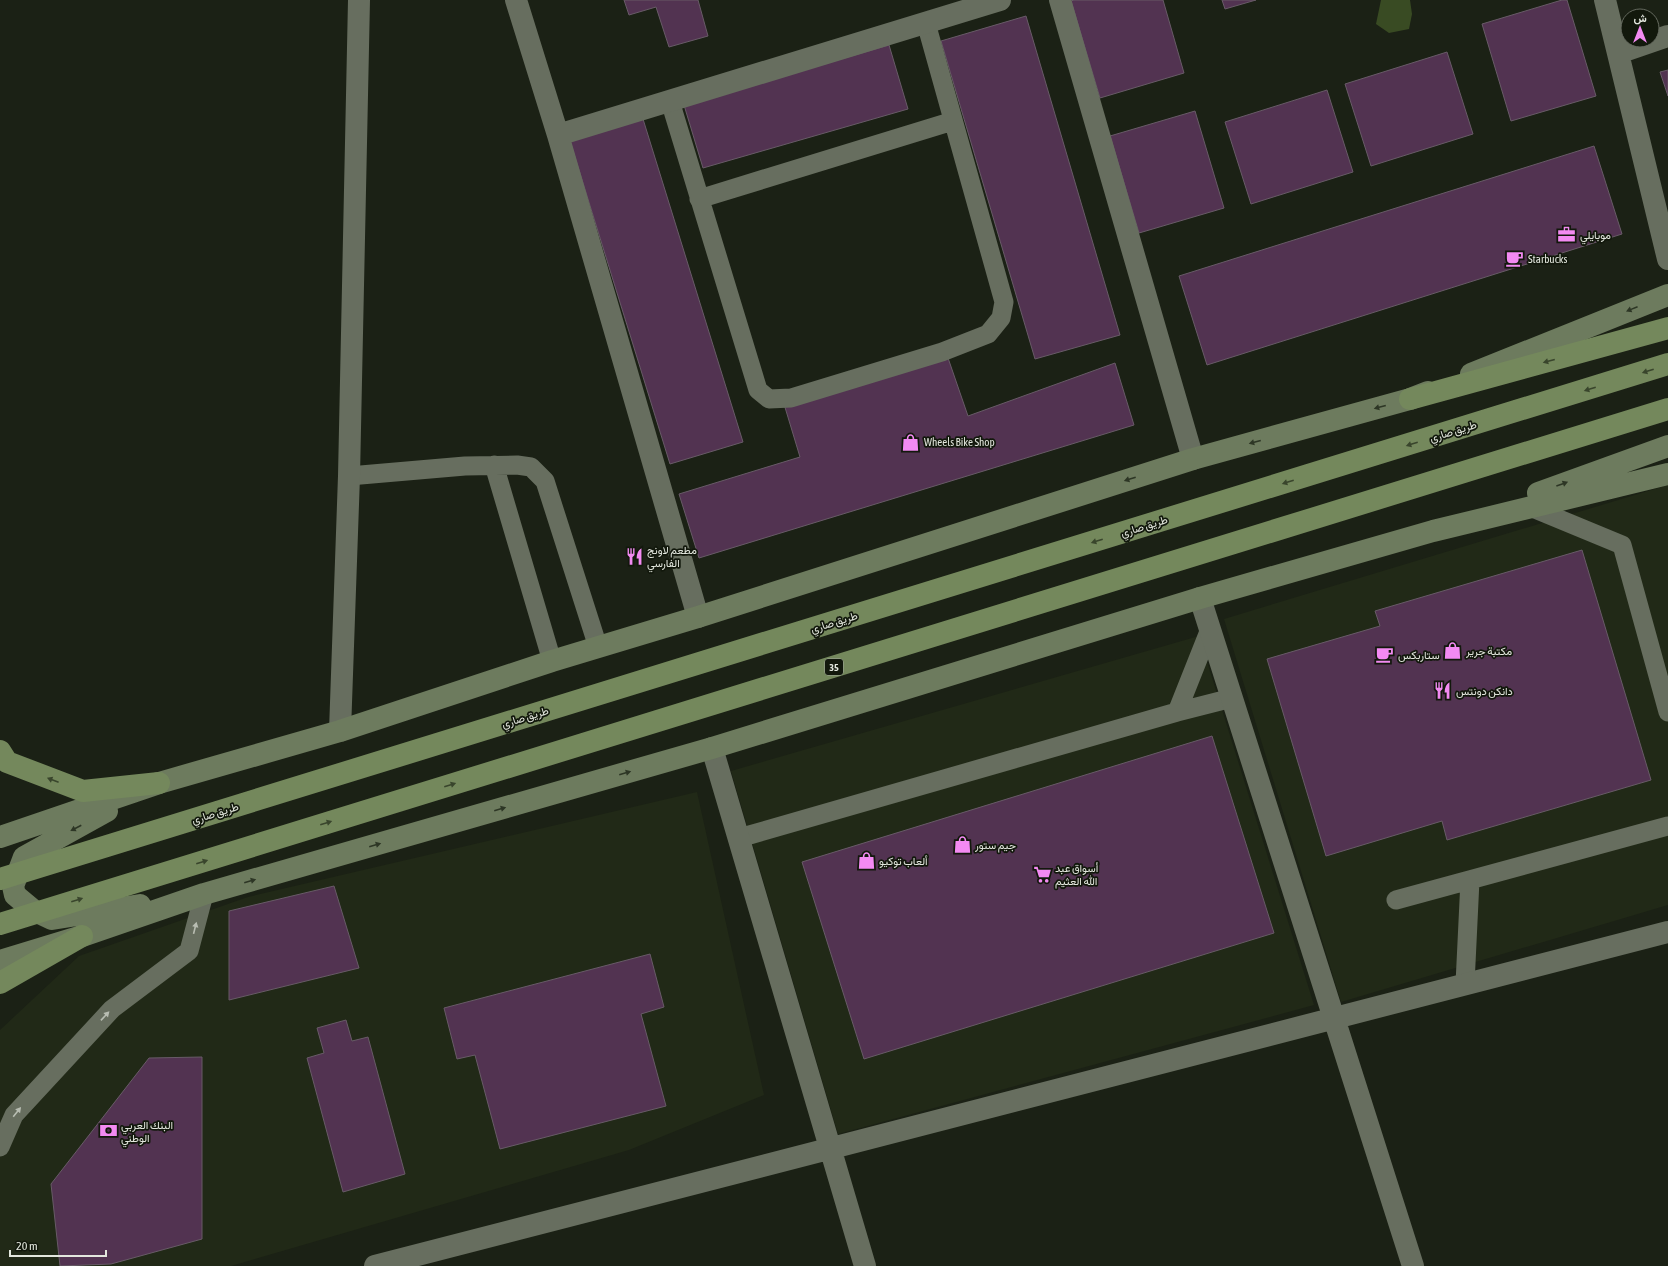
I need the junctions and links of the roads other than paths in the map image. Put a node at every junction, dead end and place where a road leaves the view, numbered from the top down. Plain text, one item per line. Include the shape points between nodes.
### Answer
1 (359, 0) edge
2 (516, 0) edge
3 (1000, 0) edge
4 (1060, 0) edge
5 (1605, 0) edge
6 (926, 23) junction
7 (1668, 36) edge
8 (1618, 53) junction
9 (670, 100) junction
10 (953, 121) junction
11 (558, 135) junction
12 (699, 198) junction
13 (1668, 259) edge
14 (1668, 295) edge
15 (1668, 328) edge
16 (1668, 364) edge
17 (1410, 399) junction
18 (1668, 409) edge
19 (1668, 446) edge
20 (1193, 459) junction
21 (494, 465) junction
22 (1668, 474) edge
23 (349, 476) junction
24 (1530, 507) junction
25 (1433, 531) junction
26 (1200, 598) junction
27 (698, 617) junction
28 (1210, 629) junction
29 (598, 647) junction
30 (552, 661) junction
31 (1232, 698) junction
32 (1177, 712) junction
33 (1668, 712) edge
34 (340, 731) junction
35 (712, 748) junction
36 (0, 751) edge
37 (159, 783) junction
38 (1668, 826) edge
39 (0, 837) edge
40 (739, 838) junction
41 (0, 879) edge
42 (1470, 880) junction
43 (204, 894) junction
44 (1396, 900) dead end
45 (0, 924) edge
46 (1668, 932) edge
47 (82, 936) junction
48 (0, 961) edge
49 (0, 983) edge
50 (1465, 984) junction
51 (1334, 1018) junction
52 (0, 1147) edge
53 (831, 1148) junction
54 (375, 1266) edge
55 (865, 1266) edge
56 (1413, 1266) edge

1 - 23 street
2 - 11 street
3 - 6 street
4 - 20 street
5 - 8 street
6 - 9 street
6 - 10 lane
7 - 8 street
8 - 13 street
9 - 11 street
9 - 12 lane
10 - 12 lane
10 - 12 lane via 1004,302 1001,318 988,334 927,357 791,398 769,399 758,390
11 - 27 street
14 -> 17 main road
15 -> 17 main road
16 -> 41 main road, طريق صاري
17 -> 20 main road
45 -> 18 main road, 35
25 -> 19 main road
20 -> 27 main road
21 - 23 lane
21 - 29 lane via 531,467 545,481
21 - 30 lane
22 - 24 main road
23 - 34 street
24 - 25 main road
24 - 33 lane via 1622,545
25 - 26 main road
26 - 28 street
26 - 35 main road
27 - 29 main road
28 - 31 street
28 - 32 lane
29 - 30 main road
30 - 34 main road
31 - 32 lane
31 - 51 street
32 - 40 lane
34 - 37 main road
35 - 40 street
43 -> 35 main road
37 -> 36 main road via 83,791 8,762
37 - 39 main road
37 -> 43 main road via 24,857 13,886 15,895 33,910 52,919
38 - 42 lane
40 - 53 street
42 - 44 lane
42 - 50 lane
43 - 47 main road
52 -> 43 lane via 14,1115 112,1009 189,951
46 - 50 street
47 - 48 main road
47 - 49 main road
50 - 51 street
51 - 53 street
51 - 56 street
53 - 54 street
53 - 55 street

